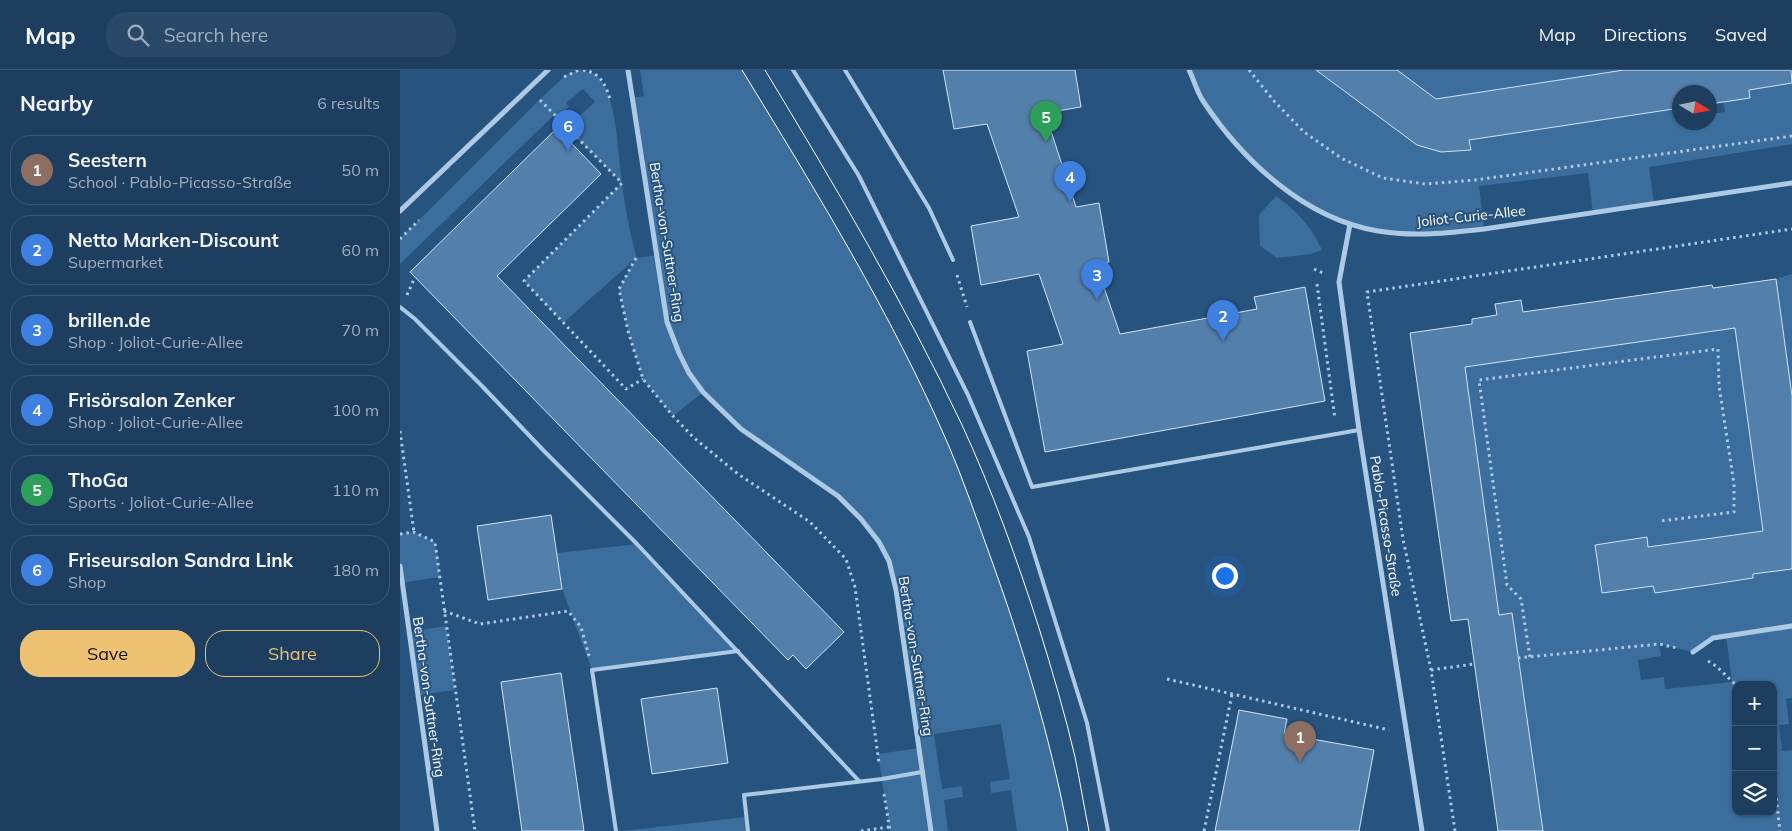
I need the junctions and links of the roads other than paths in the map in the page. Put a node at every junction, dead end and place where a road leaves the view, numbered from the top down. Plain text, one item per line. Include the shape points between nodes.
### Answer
1 (548, 70) edge
2 (628, 70) edge
3 (793, 70) edge
4 (845, 70) edge
5 (1189, 70) edge
6 (1792, 183) edge
7 (400, 211) edge
8 (1350, 224) junction
9 (953, 260) road end
10 (400, 307) edge
11 (970, 322) road end
12 (1360, 430) junction
13 (400, 566) edge
14 (1792, 626) edge
15 (738, 651) junction
16 (1693, 652) road end
17 (922, 772) junction
18 (859, 781) junction
19 (437, 831) edge
20 (616, 831) edge
21 (748, 831) edge
22 (931, 831) edge
23 (1108, 831) edge
24 (1422, 831) edge

1 - 7 street
2 - 17 street, Bertha-von-Suttner-Ring via 667,322 678,353 704,392 741,429 838,496 879,542 889,561 896,590
3 - 23 lane via 859,176 968,395 1029,537 1087,723
4 - 9 lane via 929,208
5 - 8 street, Joliot-Curie-Allee via 1202,100 1246,155 1282,187 1309,205
6 - 8 street, Joliot-Curie-Allee via 1433,234 1378,231
8 - 12 street, Pablo-Picasso-Straße via 1339,282
10 - 15 lane via 482,386
11 - 12 lane via 1032,487
12 - 24 street, Pablo-Picasso-Straße
13 - 19 street, Bertha-von-Suttner-Ring
14 - 16 street via 1713,638
15 - 18 lane
15 - 20 lane via 592,670
17 - 18 lane
17 - 22 street, Bertha-von-Suttner-Ring
18 - 21 lane via 744,795

